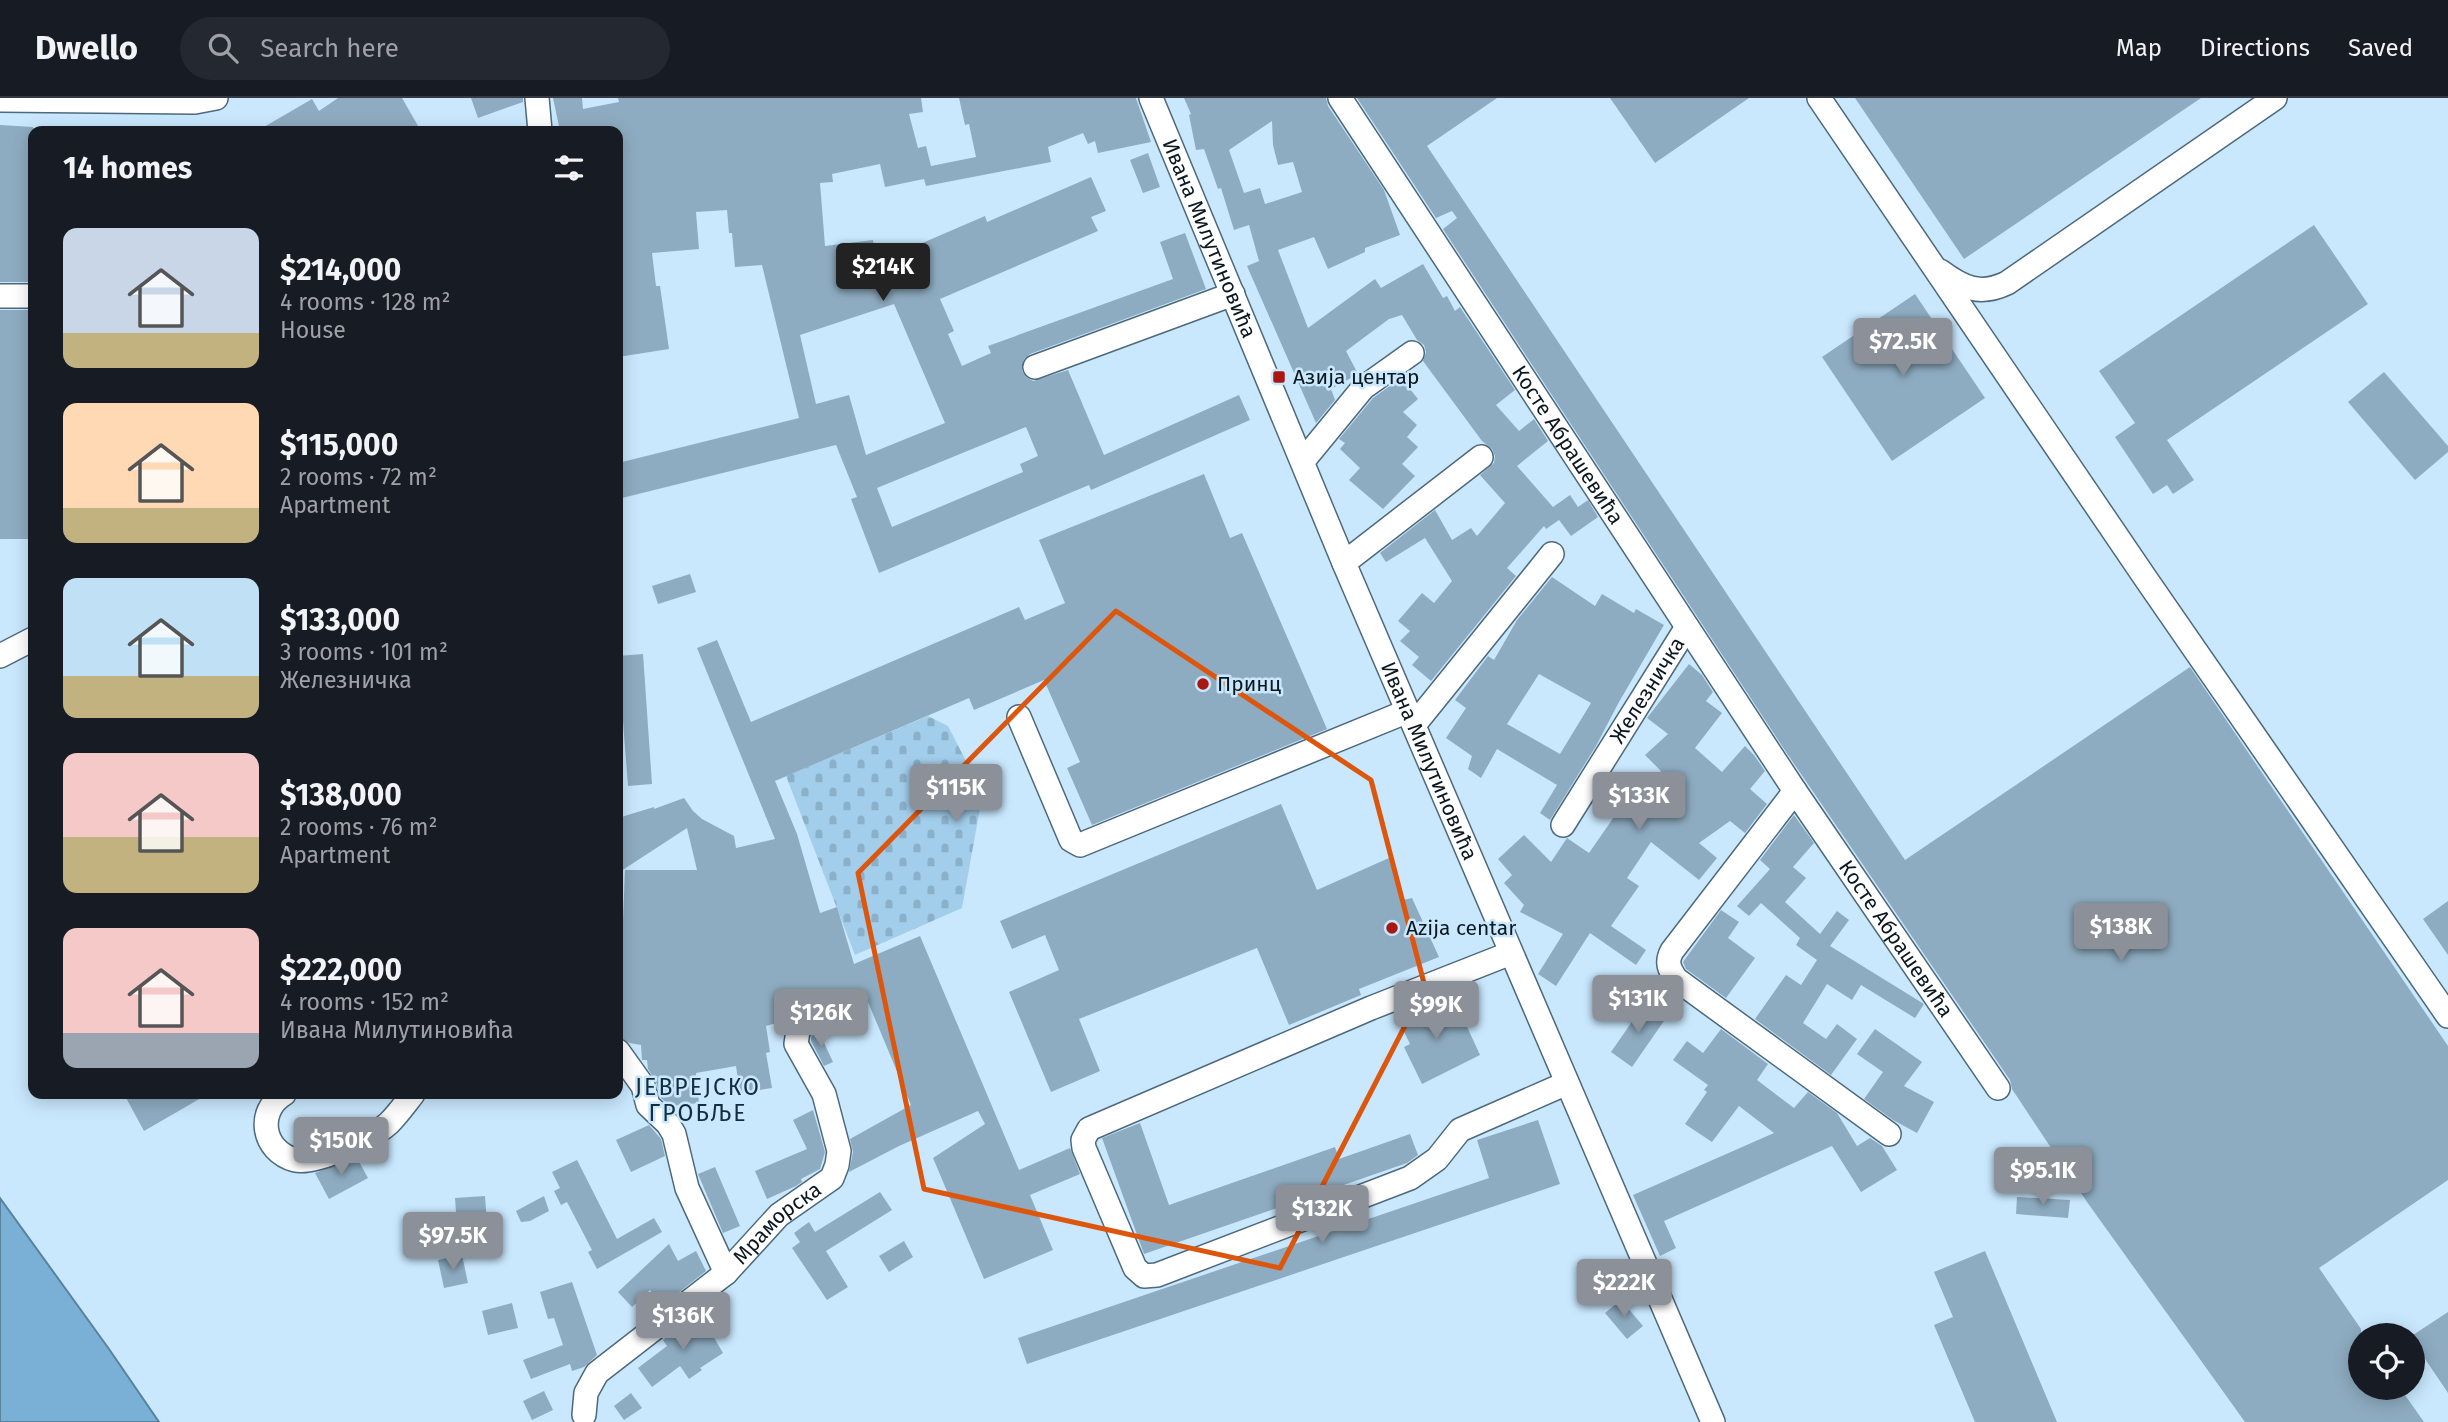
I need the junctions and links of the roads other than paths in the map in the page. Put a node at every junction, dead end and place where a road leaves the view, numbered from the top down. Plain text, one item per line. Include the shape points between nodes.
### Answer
1 (537, 98) edge
2 (1151, 98) edge
3 (1340, 98) edge
4 (1819, 98) edge
5 (2275, 98) edge
6 (0, 100) edge
7 (206, 100) edge
8 (540, 126) edge
9 (1934, 267) junction
10 (1233, 294) junction
11 (0, 296) edge
12 (28, 296) edge
13 (1412, 353) dead end
14 (1035, 367) dead end
15 (1480, 457) dead end
16 (1303, 461) junction
17 (1552, 554) dead end
18 (1344, 563) junction
19 (1687, 627) junction
20 (28, 642) edge
21 (0, 656) edge
22 (1019, 717) dead end
23 (1411, 718) junction
24 (1795, 790) junction
25 (1563, 825) dead end
26 (1511, 953) junction
27 (844, 1004) dead end
28 (2448, 1016) edge
29 (623, 1058) edge
30 (1567, 1083) junction
31 (1998, 1088) dead end
32 (275, 1099) edge
33 (409, 1099) edge
34 (1889, 1134) dead end
35 (726, 1273) junction
36 (583, 1415) dead end
37 (1713, 1422) edge

1 - 8 street
2 - 10 street, Ивана Милутиновића
3 - 19 street, Косте Абрашевића
4 - 9 street
5 - 9 street via 2007,284 1981,291
6 - 7 street
9 - 28 street
10 - 14 street
10 - 16 street, Ивана Милутиновића
11 - 12 street
13 - 16 street via 1363,388
15 - 18 street
16 - 18 street, Ивана Милутиновића
17 - 23 street
18 - 23 street, Ивана Милутиновића
19 - 24 street, Косте Абрашевића
19 - 25 street, Железничка
20 - 21 street
22 - 23 street via 1071,840 1080,845
23 - 26 street, Ивана Милутиновића
24 - 31 street, Косте Абрашевића
24 - 34 street via 1672,951 1669,965 1676,979
26 - 30 street, Ивана Милутиновића
26 - 30 street via 1371,1008 1085,1133 1084,1148 1135,1268 1144,1276 1157,1275 1410,1178 1437,1158 1460,1130
27 - 35 street, Мраморска via 807,1020 798,1031 796,1044 824,1094 839,1151 832,1178 779,1215
29 - 35 street, Мраморска via 643,1086 648,1105 674,1134 687,1188
30 - 37 street, Ивана Милутиновића
32 - 33 street via 268,1109 269,1137 279,1152 306,1161 378,1132
35 - 36 street, Мраморска via 597,1373 586,1393

